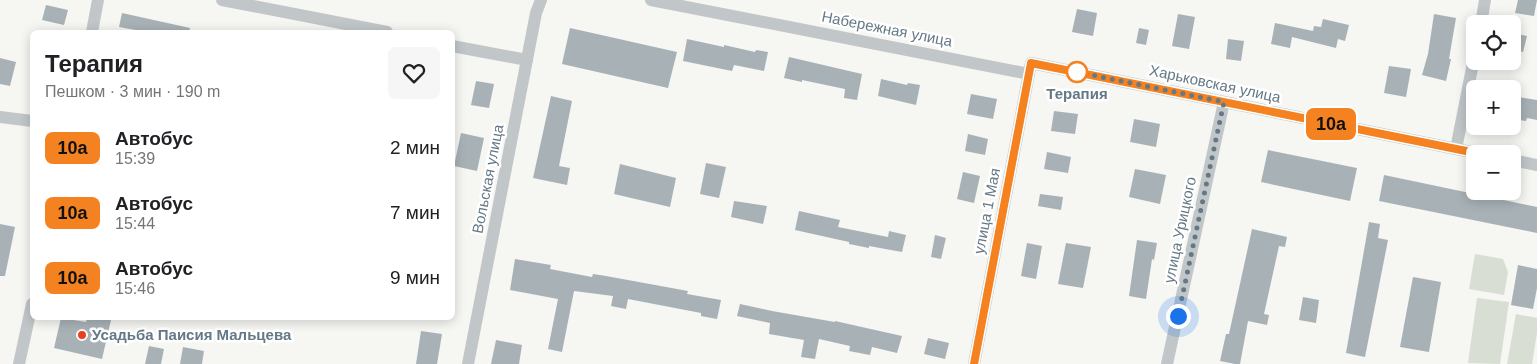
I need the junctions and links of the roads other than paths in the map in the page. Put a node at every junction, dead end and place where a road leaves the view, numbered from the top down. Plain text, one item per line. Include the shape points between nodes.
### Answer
1 (98, 0) edge
2 (222, 0) edge
3 (541, 0) edge
4 (651, 0) edge
5 (1485, 0) edge
6 (1482, 15) edge
7 (92, 30) edge
8 (377, 30) edge
9 (455, 47) edge
10 (527, 60) junction
11 (1030, 68) junction
12 (1472, 70) edge
13 (1224, 102) junction
14 (0, 117) edge
15 (30, 121) edge
16 (1456, 149) junction
17 (1466, 151) edge
18 (1521, 162) edge
19 (1537, 165) edge
20 (30, 313) edge
21 (19, 364) edge
22 (468, 364) edge
23 (974, 364) edge
24 (1167, 364) edge

1 - 7 street
2 - 8 street
3 - 10 street, Вольская улица
4 - 11 street, Набережная улица
5 - 6 street
9 - 10 street
10 - 22 street, Вольская улица
11 - 13 street, Харьковская улица
11 - 23 street, улица 1 Мая
12 - 16 street
13 - 16 street, Харьковская улица
13 - 24 street, улица Урицкого
14 - 15 street
16 - 17 street, Харьковская улица
18 - 19 street
20 - 21 street

